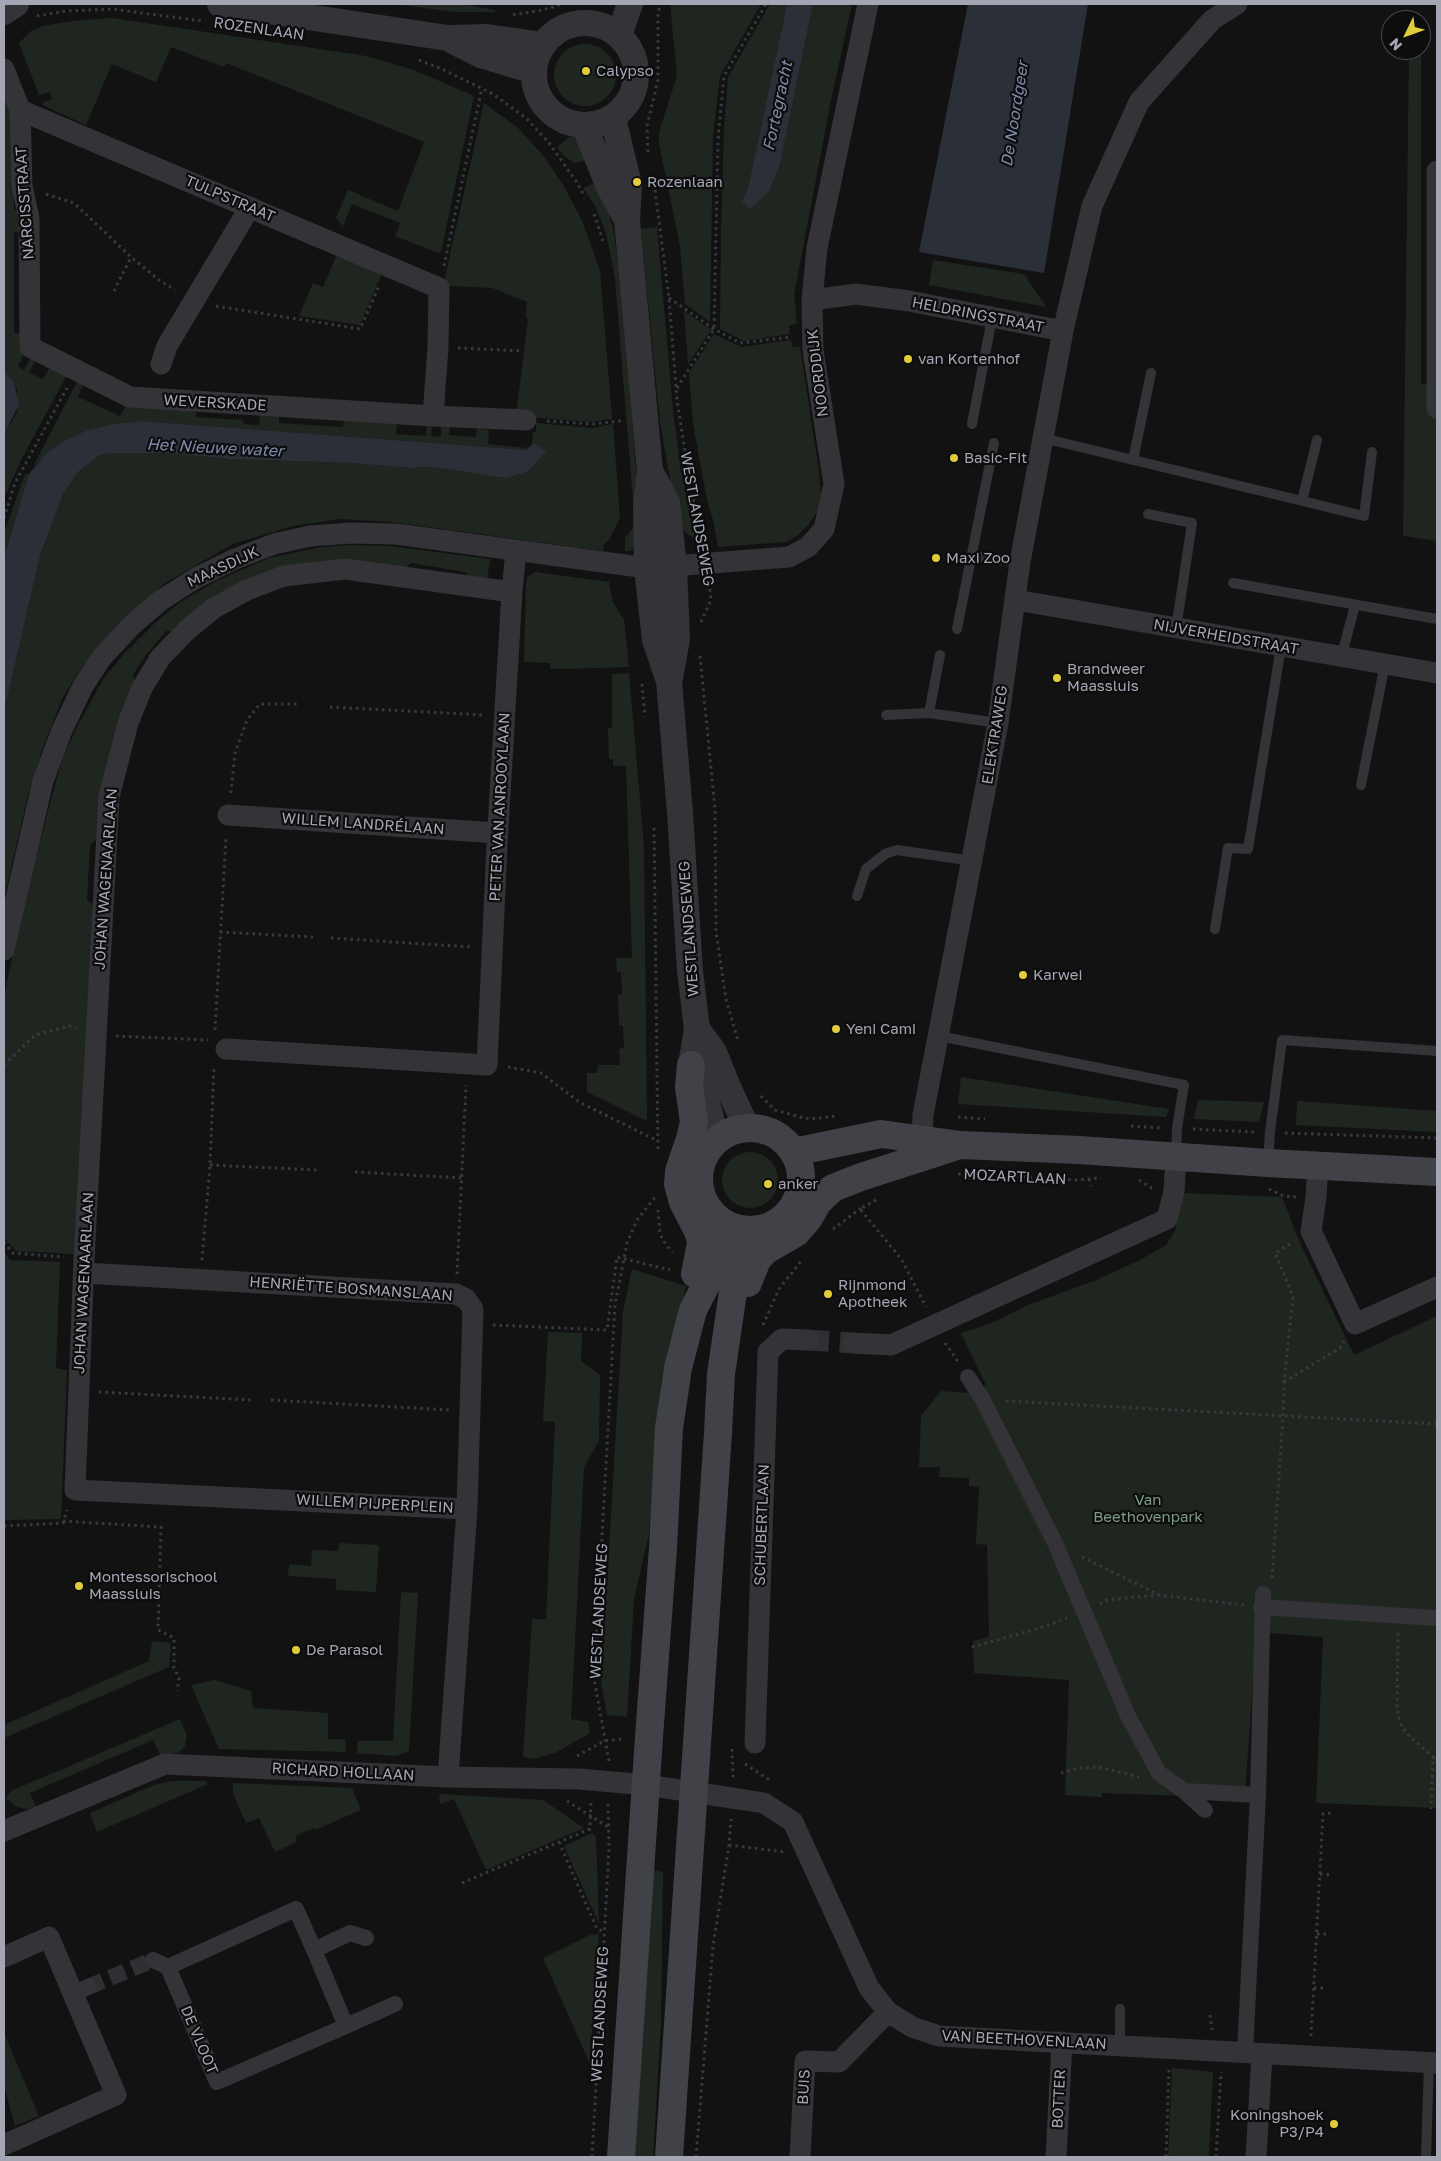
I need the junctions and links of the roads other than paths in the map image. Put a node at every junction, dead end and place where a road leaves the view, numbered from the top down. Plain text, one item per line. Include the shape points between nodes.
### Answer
1 (630, 4) edge
2 (868, 4) edge
3 (1237, 4) edge
4 (24, 11) edge
5 (4, 12) edge
6 (215, 13) edge
7 (599, 13) edge
8 (618, 35) junction
9 (448, 38) junction
10 (542, 45) junction
11 (4, 69) edge
12 (534, 71) junction
13 (20, 110) junction
14 (612, 118) junction
15 (584, 125) junction
16 (1437, 171) edge
17 (250, 208) junction
18 (627, 220) junction
19 (812, 300) junction
20 (992, 318) junction
21 (1063, 331) junction
22 (162, 364) dead end
23 (77, 370) joint
24 (1151, 373) dead end
25 (1437, 408) edge
26 (433, 416) junction
27 (526, 420) dead end
28 (972, 424) dead end
29 (1043, 438) junction
30 (1317, 440) dead end
31 (994, 443) dead end
32 (1372, 452) dead end
33 (1134, 460) junction
34 (650, 471) junction
35 (1302, 501) junction
36 (1148, 514) dead end
37 (516, 550) junction
38 (972, 556) junction
39 (1020, 562) junction
40 (674, 566) junction
41 (647, 568) junction
42 (1233, 583) dead end
43 (512, 592) junction
44 (1016, 600) junction
45 (1355, 605) junction
46 (1437, 619) edge
47 (1176, 628) junction
48 (957, 630) dead end
49 (1281, 647) junction
50 (940, 654) dead end
51 (1341, 658) junction
52 (1385, 664) junction
53 (1437, 673) edge
54 (669, 681) junction
55 (929, 713) junction
56 (886, 715) dead end
57 (998, 723) junction
58 (1361, 785) dead end
59 (228, 815) road end
60 (498, 833) junction
61 (973, 861) junction
62 (857, 896) dead end
63 (1215, 929) dead end
64 (4, 950) edge
65 (697, 1028) junction
66 (939, 1036) junction
67 (226, 1049) road end
68 (1437, 1051) edge
69 (691, 1065) junction
70 (748, 1128) junction
71 (922, 1139) junction
72 (717, 1140) junction
73 (961, 1145) junction
74 (794, 1152) junction
75 (1176, 1157) junction
76 (1268, 1164) junction
77 (1318, 1166) junction
78 (1437, 1172) edge
79 (802, 1180) junction
80 (724, 1223) junction
81 (752, 1230) junction
82 (84, 1266) junction
83 (1437, 1287) edge
84 (693, 1310) junction
85 (728, 1325) junction
86 (808, 1340) tunnel mouth
87 (853, 1343) tunnel mouth
88 (968, 1377) road end
89 (75, 1490) joint
90 (467, 1509) junction
91 (1437, 1618) edge
92 (755, 1743) dead end
93 (448, 1777) junction
94 (646, 1785) junction
95 (1184, 1791) junction
96 (694, 1792) junction
97 (1258, 1795) junction
98 (1206, 1810) dead end
99 (4, 1831) edge
100 (366, 1938) dead end
101 (314, 1950) junction
102 (4, 1957) edge
103 (395, 2004) dead end
104 (1120, 2009) dead end
105 (888, 2012) junction
106 (346, 2026) junction
107 (1062, 2042) junction
108 (1120, 2045) junction
109 (1253, 2053) junction
110 (1433, 2063) edge
111 (4, 2145) edge
112 (621, 2157) edge
113 (669, 2157) edge
114 (800, 2157) edge
115 (1056, 2157) edge
116 (1256, 2157) edge
117 (1426, 2157) edge

1 - 8 street
2 - 19 street, NOORDDIJK via 817,248
3 - 21 street, HELDRINGSTRAAT via 1212,20 1139,102 1092,206
4 - 5 street
6 - 9 street, ROZENLAAN
7 - 8 street via 607,27
7 - 10 street via 556,31
8 - 14 street via 634,56 636,82 625,106
9 - 10 street, ROZENLAAN via 487,37
9 - 12 street, ROZENLAAN via 481,56
10 - 12 street
11 - 13 street, NARCISSTRAAT
12 - 15 street via 538,95 548,109 568,122
13 - 17 street, TULPSTRAAT
13 - 23 street, NARCISSTRAAT via 22,186 29,218 30,347
14 - 15 street
14 - 18 street, WESTLANDSEWEG via 628,185
15 - 18 street, WESTLANDSEWEG via 609,187
16 - 25 street
17 - 22 street via 167,346
17 - 26 street, TULPSTRAAT via 439,288
18 - 34 street, WESTLANDSEWEG
19 - 20 street, HELDRINGSTRAAT via 856,294
19 - 40 street, NOORDDIJK via 813,350 834,484 824,529 808,547 789,557
20 - 21 street, HELDRINGSTRAAT
20 - 28 lane
21 - 29 street, ELEKTRAWEG
23 - 26 street, WEVERSKADE via 130,397
24 - 33 lane
26 - 27 street, WEVERSKADE
29 - 33 lane
29 - 39 street, ELEKTRAWEG
30 - 35 lane
31 - 38 lane
32 - 35 lane via 1364,516
33 - 35 lane
34 - 40 street, WESTLANDSEWEG via 667,502
34 - 41 street, WESTLANDSEWEG via 646,505
36 - 47 lane via 1192,523
37 - 41 street, MAASDIJK
37 - 43 street, PETER VAN ANROOYLAAN
37 - 64 street, MAASDIJK via 396,534 310,536 274,544 235,559 160,601 102,657 62,730 43,781
38 - 39 lane
38 - 48 lane
39 - 44 street, ELEKTRAWEG
40 - 41 street, NOORDDIJK
40 - 54 street, WESTLANDSEWEG via 677,639
41 - 54 street, WESTLANDSEWEG via 656,640
42 - 45 lane
43 - 60 street, PETER VAN ANROOYLAAN
43 - 82 street, JOHAN WAGENAARLAAN via 345,569 284,576 247,590 214,608 160,658 142,688 120,750 109,796
44 - 47 street, NIJVERHEIDSTRAAT
44 - 57 street, ELEKTRAWEG
45 - 46 lane
45 - 51 lane
47 - 49 street, NIJVERHEIDSTRAAT
49 - 51 street, NIJVERHEIDSTRAAT
49 - 63 lane via 1248,849 1228,848
50 - 55 lane
51 - 52 street, NIJVERHEIDSTRAAT
52 - 53 street, NIJVERHEIDSTRAAT
52 - 58 lane
54 - 65 street, WESTLANDSEWEG
55 - 56 lane
55 - 57 lane
57 - 61 street, ELEKTRAWEG
59 - 60 street, WILLEM LANDRÉLAAN
60 - 67 street, PETER VAN ANROOYLAAN via 493,950 477,1064
61 - 62 lane via 897,850 885,854 866,869
61 - 66 street, ELEKTRAWEG
65 - 69 street, WESTLANDSEWEG
65 - 70 street, WESTLANDSEWEG via 714,1052
66 - 71 street, ELEKTRAWEG via 923,1116
66 - 75 lane via 1184,1086
68 - 76 lane via 1282,1040
69 - 72 street via 705,1096
69 - 84 main road via 689,1087 694,1122 678,1184 682,1202 699,1233 701,1244
70 - 72 main road
70 - 74 main road via 774,1134
71 - 73 main road, MOZARTLAAN
71 - 74 main road, MOZARTLAAN via 881,1134
71 - 79 main road, MOZARTLAAN
72 - 80 main road via 703,1160 699,1184 707,1206
73 - 75 main road, MOZARTLAAN
73 - 85 main road via 833,1188 818,1202 796,1233 765,1251 757,1260
74 - 79 main road
75 - 76 main road, MOZARTLAAN
75 - 87 street via 1174,1191 1167,1219 891,1345
76 - 77 main road, MOZARTLAAN
77 - 78 main road, MOZARTLAAN
77 - 83 street via 1311,1231 1355,1324
79 - 81 main road via 797,1201 784,1218 766,1228
80 - 81 main road via 737,1229
80 - 84 main road, WESTLANDSEWEG via 709,1279
81 - 85 main road via 734,1285
82 - 89 street, JOHAN WAGENAARLAAN
82 - 90 street, HENRIËTTE BOSMANSLAAN via 456,1294 466,1299 473,1309
84 - 94 main road, WESTLANDSEWEG via 678,1368 670,1428
85 - 96 main road via 721,1374
86 - 92 street, SCHUBERTLAAN via 782,1339 768,1352
88 - 95 street via 983,1400 1055,1543 1128,1716 1159,1773
89 - 90 street, WILLEM PIJPERPLEIN
90 - 93 street, WILLEM PIJPERPLEIN
91 - 97 street via 1262,1600
93 - 94 street, RICHARD HOLLAAN
93 - 99 street, RICHARD HOLLAAN via 165,1764
94 - 96 street, RICHARD HOLLAAN
94 - 112 main road, WESTLANDSEWEG
95 - 97 street
95 - 98 street
96 - 105 street, VAN BEETHOVENLAAN via 764,1803 793,1822 869,1988
96 - 113 main road
97 - 109 street
100 - 101 street via 350,1933
101 - 106 street
101 - 106 street, DE VLOOT via 296,1908 160,1963 217,2082
102 - 111 street via 50,1937 81,1990 116,2095
103 - 106 street, DE VLOOT
104 - 108 lane
105 - 107 street, VAN BEETHOVENLAAN via 912,2028 939,2036
105 - 114 street, BUIS via 839,2062 805,2061
107 - 108 street, VAN BEETHOVENLAAN
107 - 115 street, BOTTER
108 - 109 street, VAN BEETHOVENLAAN
109 - 110 street, VAN BEETHOVENLAAN
109 - 116 street
110 - 117 lane

